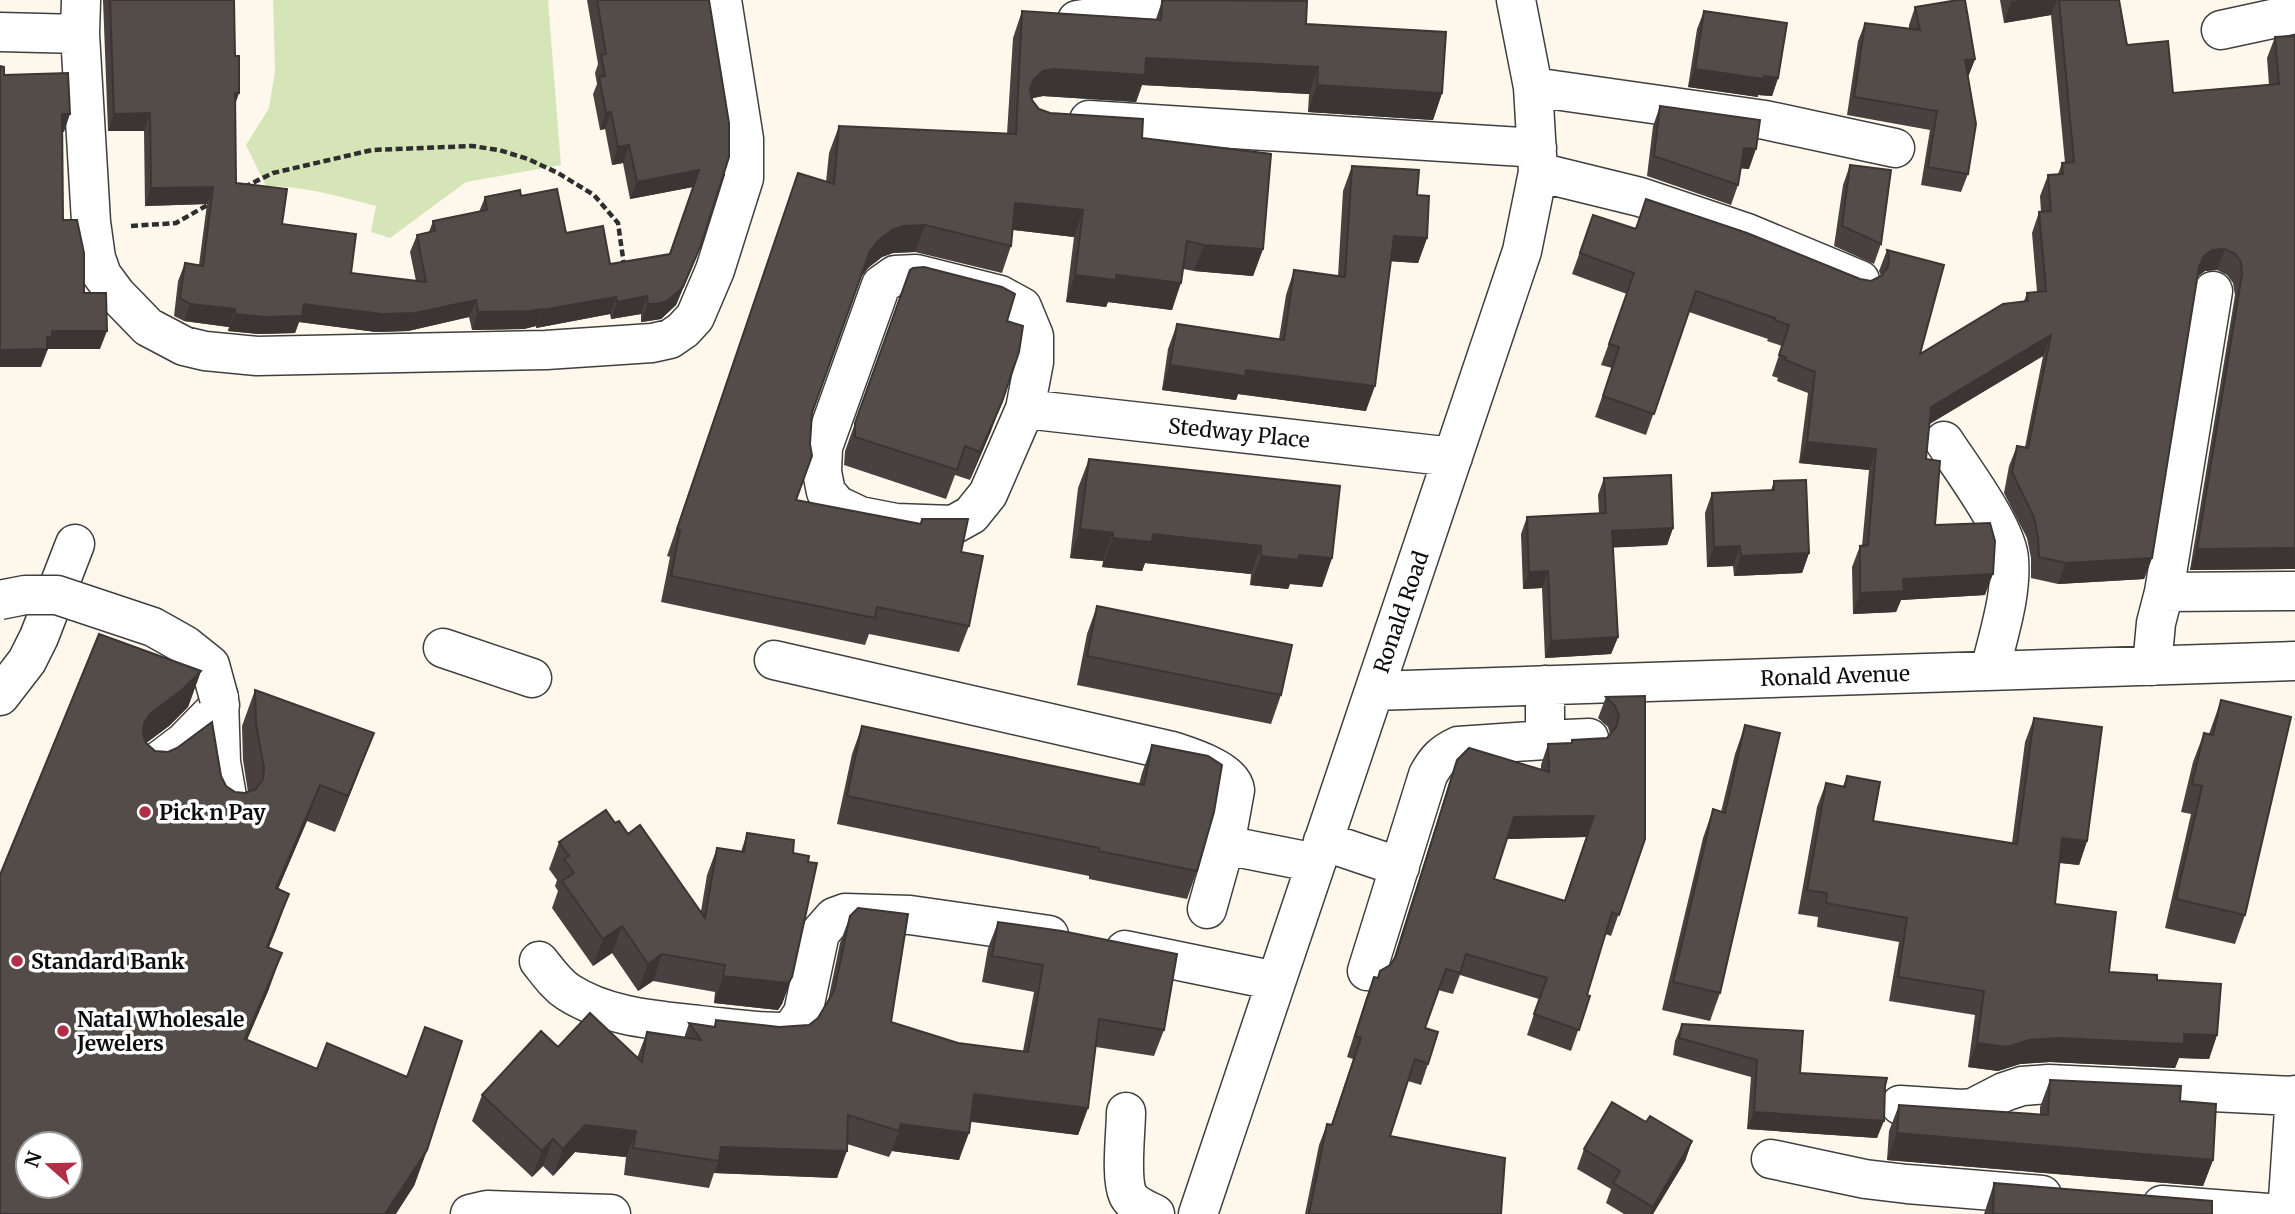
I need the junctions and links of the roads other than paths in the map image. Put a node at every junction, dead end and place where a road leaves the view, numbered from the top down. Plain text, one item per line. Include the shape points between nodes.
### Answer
1 (722, 0) edge
2 (1167, 0) edge
3 (1516, 0) edge
4 (2295, 14) edge
5 (80, 17) edge
6 (1077, 20) edge
7 (2221, 30) dead end
8 (0, 32) edge
9 (1533, 87) junction
10 (1055, 118) edge
11 (1895, 148) dead end
12 (1538, 160) junction
13 (1860, 280) edge
14 (2213, 291) dead end
15 (1025, 408) junction
16 (1944, 441) dead end
17 (1453, 457) junction
18 (75, 544) dead end
19 (2295, 591) edge
20 (2164, 592) junction
21 (0, 600) edge
22 (443, 648) dead end
23 (774, 660) dead end
24 (2295, 661) edge
25 (2152, 666) junction
26 (1990, 671) junction
27 (532, 678) dead end
28 (1545, 685) junction
29 (1374, 691) junction
30 (0, 696) edge
31 (220, 702) junction
32 (1589, 738) edge
33 (1545, 740) junction
34 (151, 767) edge
35 (229, 808) edge
36 (1225, 845) junction
37 (1319, 852) junction
38 (1399, 867) junction
39 (1207, 909) dead end
40 (539, 961) dead end
41 (1367, 971) dead end
42 (1276, 981) junction
43 (2295, 1096) edge
44 (1900, 1105) edge
45 (1126, 1112) dead end
46 (1771, 1159) dead end
47 (2073, 1198) edge
48 (2129, 1202) edge
49 (470, 1214) edge
50 (611, 1214) edge
51 (1155, 1214) edge
52 (1198, 1214) edge
53 (2281, 1214) edge
54 (2287, 1214) edge

1 - 5 street via 744,139 744,178 715,271 695,317 670,339 652,343 546,350 257,356 184,346 148,327 102,275 96,258
2 - 6 street via 1131,12
3 - 9 street, Ronald Road
4 - 7 street
5 - 8 street
9 - 11 street via 1765,120
9 - 12 street, Ronald Road
10 - 12 street
12 - 13 street via 1773,242
12 - 17 street, Ronald Road via 1522,251
14 - 20 street
15 - 15 street via 988,494 971,515 953,525 860,516 837,505 826,492 824,447 881,285 895,275 916,274 1000,295 1022,307 1034,335
15 - 17 street, Stedway Place
16 - 26 street via 2003,537 2009,557 2003,615
17 - 29 street, Ronald Road
18 - 30 street via 39,637
19 - 20 street
20 - 25 street
21 - 31 street, bridge via 57,595 153,627 210,665
22 - 27 street
23 - 36 street via 1192,757 1234,783
24 - 25 street, Ronald Avenue
25 - 26 street, Ronald Avenue
26 - 28 street, Ronald Avenue
28 - 29 street, Ronald Avenue
28 - 33 street
29 - 37 street, Ronald Road
31 - 34 street via 184,742
31 - 35 street via 221,762
32 - 33 street
33 - 38 street via 1458,746 1436,760
36 - 37 street
36 - 39 street
37 - 38 street
37 - 42 street, Ronald Road
38 - 41 street
40 - 42 street via 567,992 616,1013 756,1032 790,1032 803,1013 820,933 834,917 845,913 910,915 1088,942
42 - 52 street, Ronald Road
43 - 44 street via 2049,1084 2022,1086 1973,1108
43 - 54 street
45 - 51 street via 1124,1179 1128,1195
46 - 47 street via 1865,1179
48 - 53 street
49 - 50 street via 487,1210

